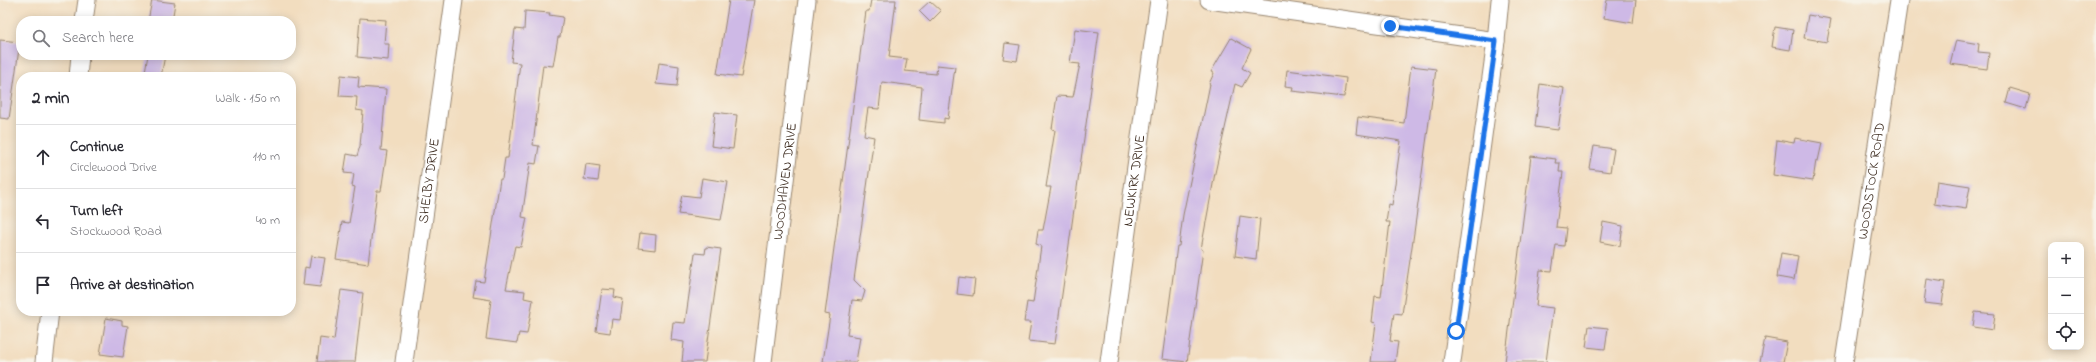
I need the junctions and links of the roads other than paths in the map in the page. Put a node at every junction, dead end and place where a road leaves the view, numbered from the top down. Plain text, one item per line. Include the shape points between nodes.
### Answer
1 (87, 0) edge
2 (454, 0) edge
3 (807, 0) edge
4 (1159, 0) edge
5 (1209, 0) edge
6 (1500, 0) edge
7 (1899, 0) edge
8 (85, 16) edge
9 (1496, 41) junction
10 (80, 60) edge
11 (78, 72) edge
12 (49, 316) edge
13 (44, 362) edge
14 (404, 362) edge
15 (763, 362) edge
16 (1109, 362) edge
17 (1452, 362) edge
18 (1844, 362) edge

1 - 8 street
2 - 14 street, SHELBY DRIVE
3 - 15 street, WOODHAVEN DRIVE
4 - 16 street, NEWKIRK DRIVE
5 - 9 street
6 - 9 street
7 - 18 street, WOODSTOCK ROAD
9 - 17 street
10 - 11 street
12 - 13 street

